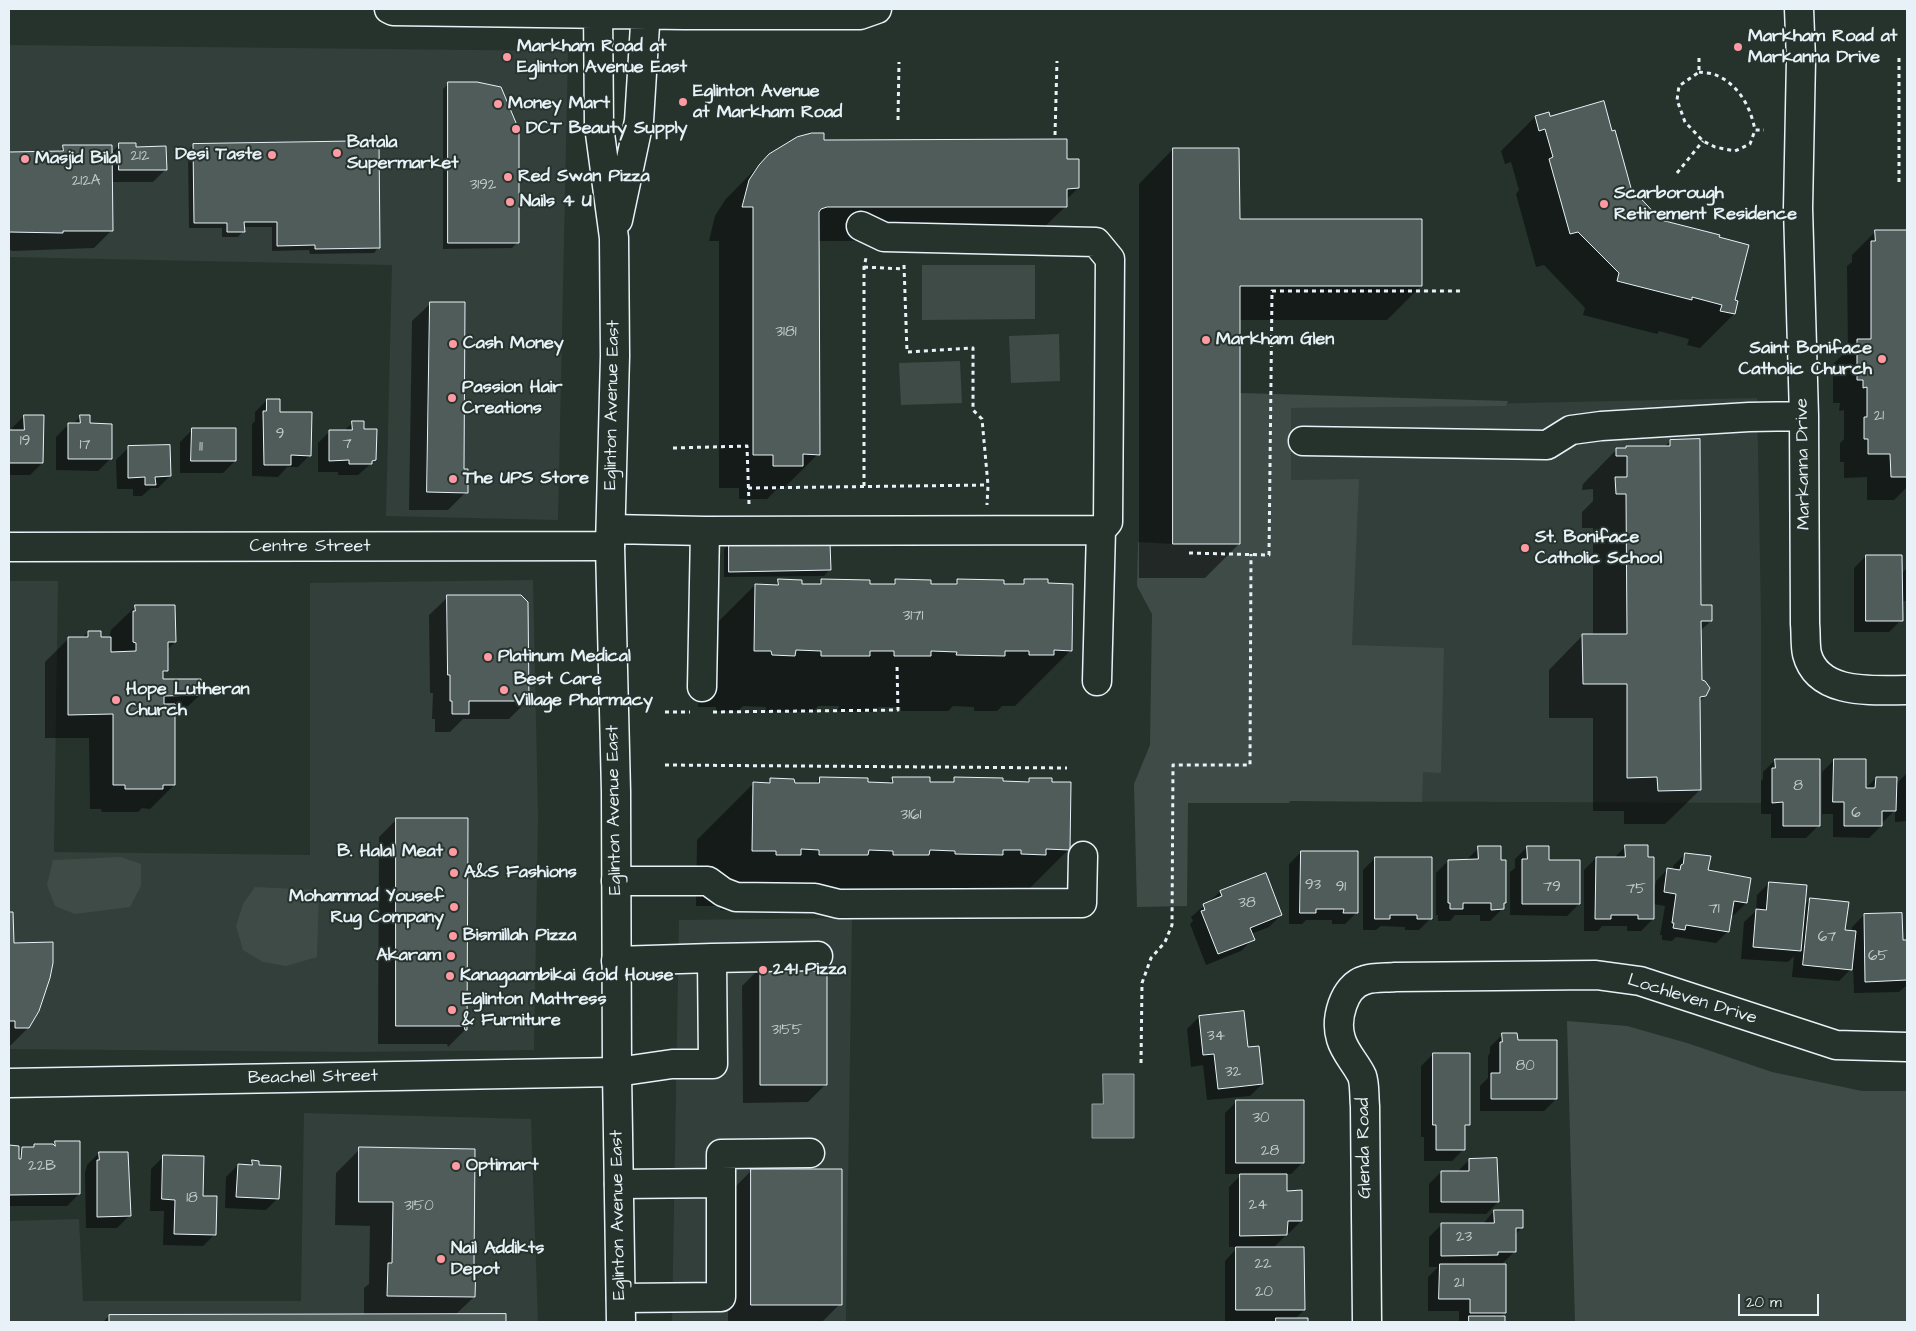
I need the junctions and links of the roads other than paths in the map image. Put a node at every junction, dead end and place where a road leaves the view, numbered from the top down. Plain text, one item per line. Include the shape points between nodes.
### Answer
1 (389, 9) edge
2 (877, 9) edge
3 (1799, 9) edge
4 (598, 11) edge
5 (646, 12) edge
6 (866, 228) road end
7 (614, 238) junction
8 (1804, 416) junction
9 (1303, 440) dead end
10 (1101, 530) junction
11 (705, 531) junction
12 (611, 537) junction
13 (9, 547) edge
14 (1098, 681) dead end
15 (1907, 690) edge
16 (700, 704) road end
17 (1084, 856) dead end
18 (616, 881) junction
19 (818, 956) dead end
20 (712, 958) junction
21 (616, 961) junction
22 (1355, 985) joint
23 (1907, 1047) edge
24 (617, 1072) junction
25 (9, 1084) edge
26 (810, 1153) dead end
27 (721, 1183) junction
28 (619, 1184) junction
29 (621, 1310) edge
30 (1367, 1322) edge

1 - 4 street
2 - 5 street via 860,15
3 - 8 street, Markanna Drive via 1798,208
4 - 5 street
4 - 7 street, Eglinton Avenue East via 599,126
5 - 7 street, Eglinton Avenue East via 640,121
6 - 10 street via 884,236 1096,242 1110,259 1108,522
7 - 12 street, Eglinton Avenue East
8 - 9 street via 1749,416 1600,426 1571,430 1547,445
8 - 15 street, Markanna Drive via 1807,654 1823,679 1843,687
10 - 11 street, Centre Street
10 - 14 street
11 - 12 street, Centre Street
11 - 16 street
12 - 13 street, Centre Street
12 - 18 street, Eglinton Avenue East
17 - 18 street via 1082,903 839,904 814,898 736,897 708,881
18 - 21 street, Eglinton Avenue East
19 - 20 street
20 - 21 street
20 - 24 street, Beachell Street via 713,1064 672,1064
21 - 24 street, Eglinton Avenue East
22 - 23 street, Lochleven Drive via 1365,980 1395,977 1596,975 1640,981 1836,1046
22 - 30 street, Glenda Road via 1347,995 1338,1022 1341,1040 1362,1076 1365,1106
24 - 25 street, Beachell Street
24 - 28 street, Eglinton Avenue East
26 - 27 street via 721,1154
27 - 28 street
27 - 29 street via 721,1297
28 - 29 street, Eglinton Avenue East

